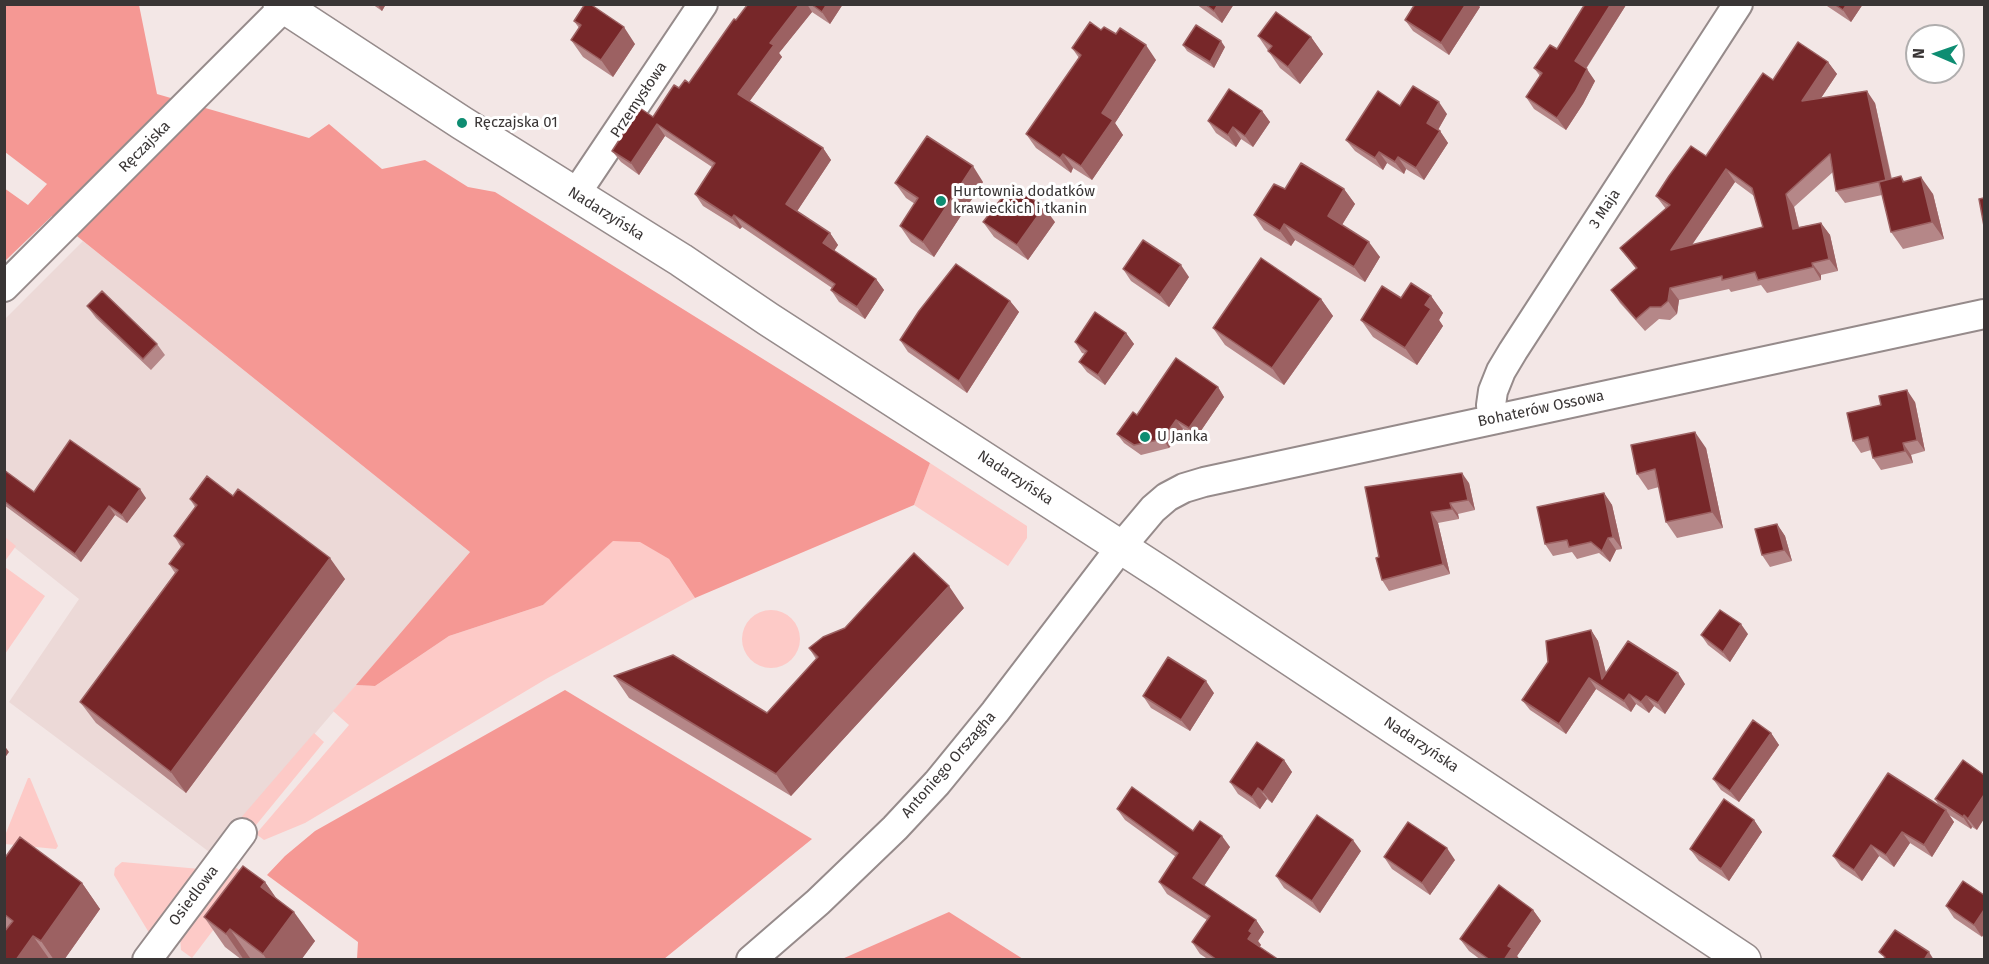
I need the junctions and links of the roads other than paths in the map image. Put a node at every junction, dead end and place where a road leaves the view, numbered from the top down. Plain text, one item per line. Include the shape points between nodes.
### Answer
1 (703, 4) edge
2 (1738, 4) edge
3 (284, 6) edge
4 (575, 195) junction
5 (4, 287) edge
6 (1984, 314) edge
7 (1492, 420) junction
8 (1121, 546) junction
9 (242, 834) dead end
10 (147, 960) edge
11 (751, 960) edge
12 (1744, 960) edge

1 - 4 street, Przemysłowa
2 - 7 street, 3 Maja via 1501,371 1493,391
3 - 4 main road, Nadarzyńska
3 - 5 street, Ręczajska
4 - 8 main road, Nadarzyńska
6 - 7 street, Bohaterów Ossowa
7 - 8 street, Bohaterów Ossowa via 1184,488 1167,496
8 - 11 street, Antoniego Orszagha via 937,783 818,902
8 - 12 main road, Nadarzyńska
9 - 10 street, Osiedlowa

